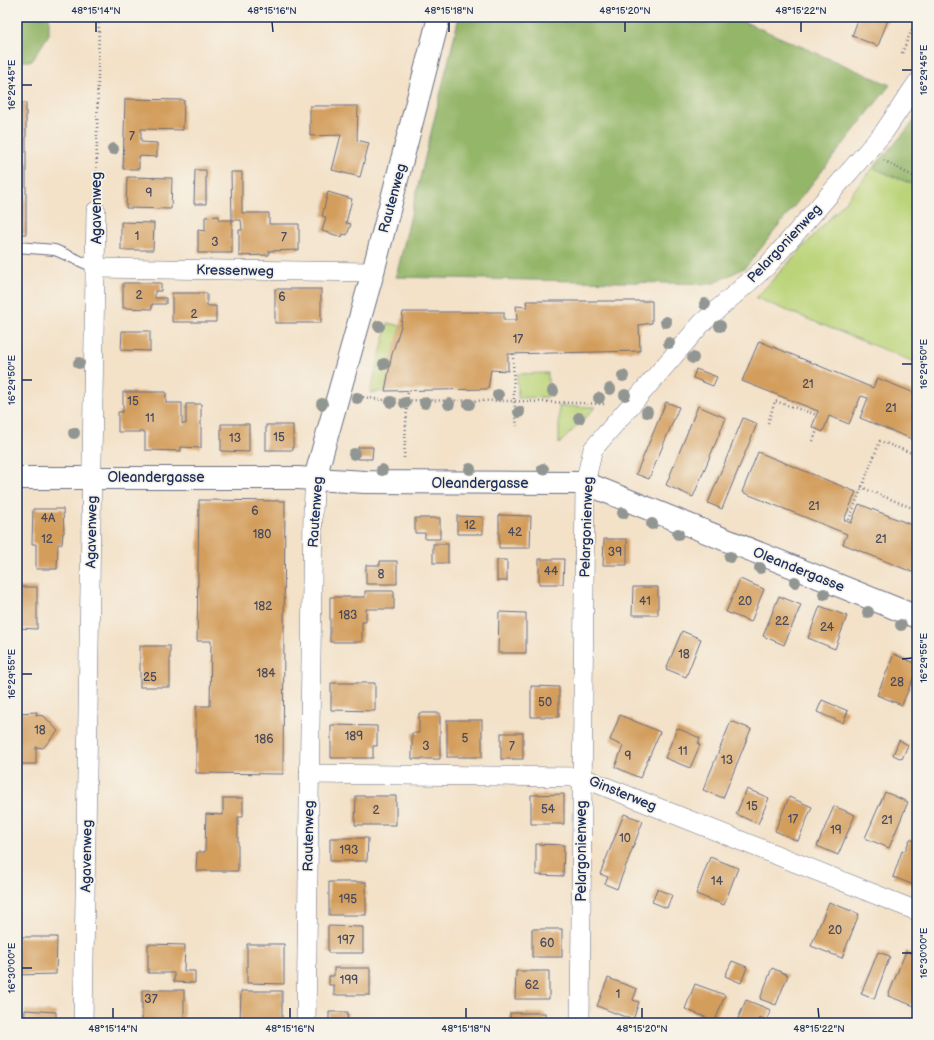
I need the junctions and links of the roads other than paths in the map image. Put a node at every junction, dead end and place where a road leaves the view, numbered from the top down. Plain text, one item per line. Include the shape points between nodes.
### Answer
1 (439, 17) edge
2 (917, 83) edge
3 (96, 211) road end
4 (17, 247) edge
5 (96, 268) junction
6 (373, 272) junction
7 (92, 477) junction
8 (17, 478) edge
9 (315, 478) junction
10 (584, 483) junction
11 (917, 617) edge
12 (309, 774) junction
13 (581, 777) junction
14 (917, 911) edge
15 (83, 1023) edge
16 (306, 1023) edge
17 (580, 1023) edge

1 - 6 street, Rautenweg
2 - 10 street, Pelargonienweg via 884,132 767,266 702,323 593,448
3 - 5 street, Agavenweg
4 - 5 lane via 55,250
5 - 6 street, Kressenweg
5 - 7 street, Agavenweg
6 - 9 street, Rautenweg
7 - 8 street, Oleandergasse
7 - 9 street, Oleandergasse
7 - 15 street, Agavenweg
9 - 10 street, Oleandergasse via 365,482
9 - 12 street, Rautenweg
10 - 11 street, Oleandergasse
10 - 13 street, Pelargonienweg
12 - 13 street, Ginsterweg
12 - 16 street, Rautenweg
13 - 14 street, Ginsterweg
13 - 17 street, Pelargonienweg

